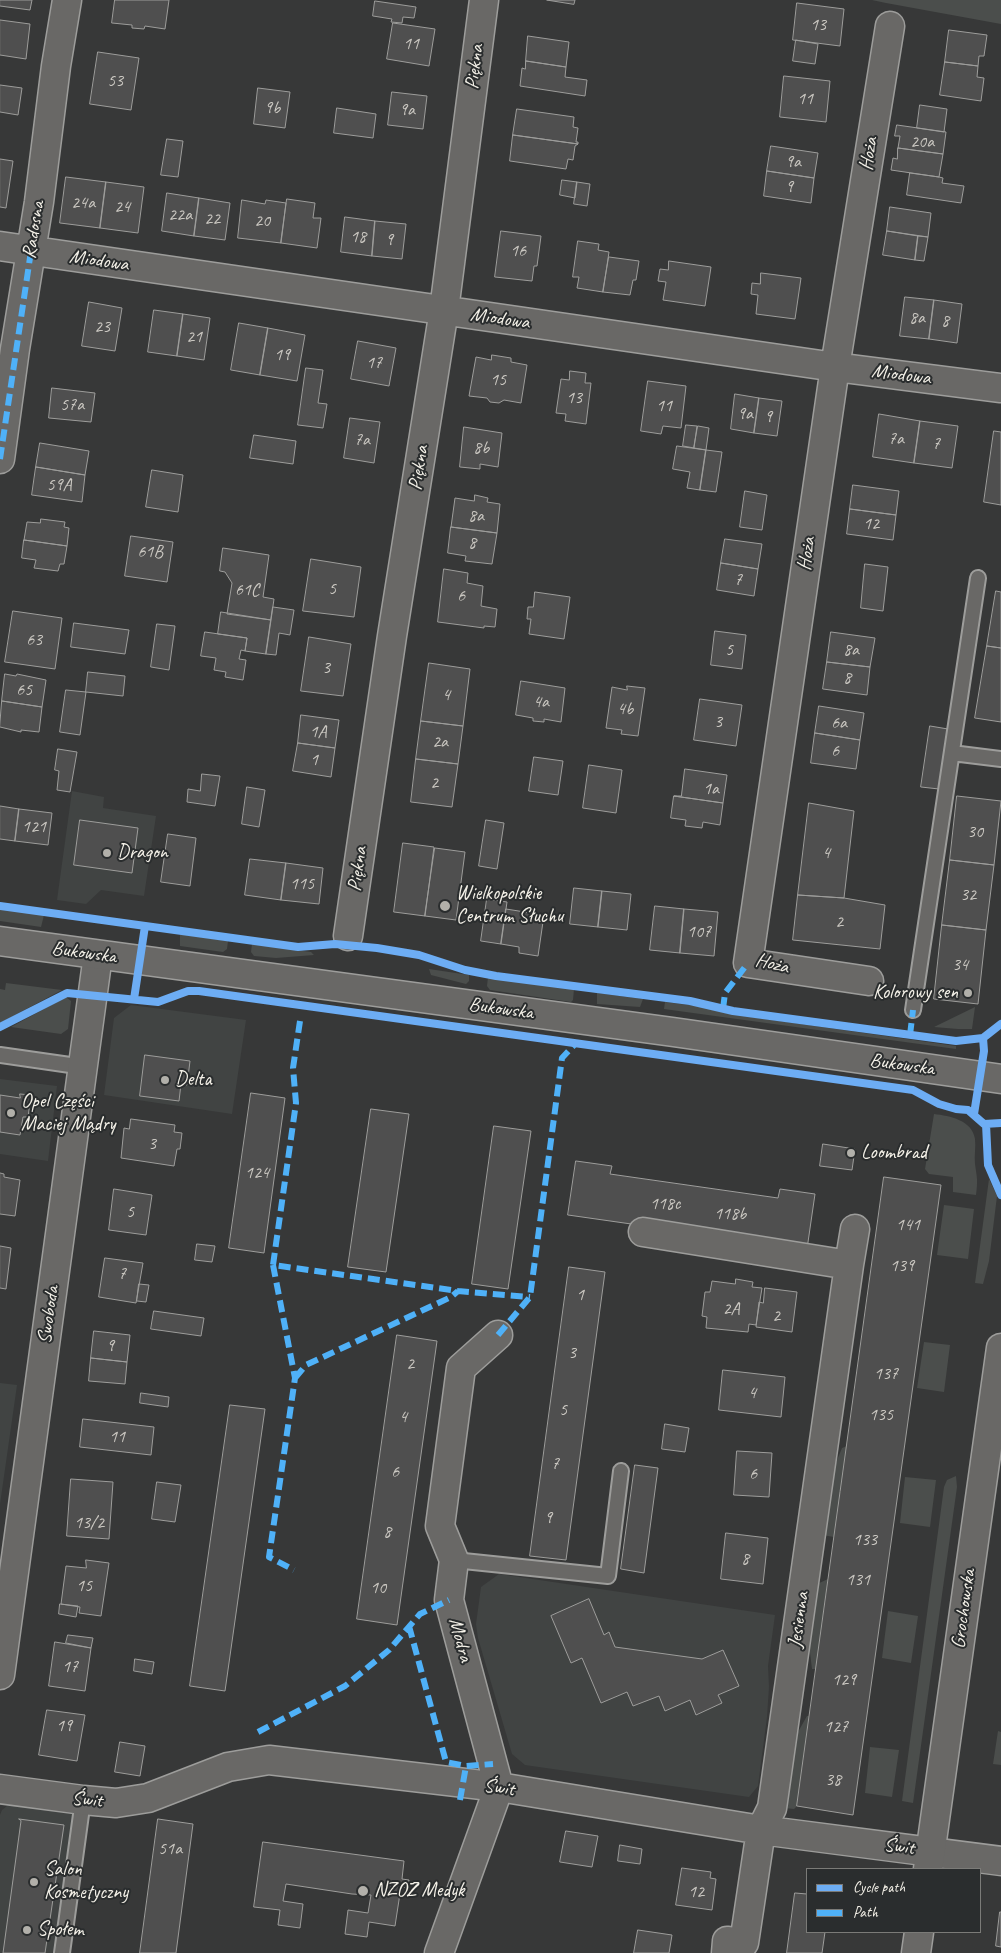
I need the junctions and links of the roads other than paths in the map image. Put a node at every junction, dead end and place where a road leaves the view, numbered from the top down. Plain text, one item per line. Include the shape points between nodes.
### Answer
1 (67, 0) edge
2 (484, 0) edge
3 (890, 26) dead end
4 (0, 246) edge
5 (31, 251) junction
6 (444, 310) junction
7 (835, 367) junction
8 (1001, 388) edge
9 (0, 459) edge
10 (978, 578) dead end
11 (952, 753) junction
12 (1001, 759) edge
13 (348, 936) dead end
14 (0, 941) edge
15 (98, 955) junction
16 (869, 981) dead end
17 (913, 1010) dead end
18 (0, 1055) edge
19 (84, 1067) junction
20 (1001, 1079) edge
21 (855, 1229) dead end
22 (643, 1232) dead end
23 (849, 1265) junction
24 (498, 1335) dead end
25 (1001, 1348) edge
26 (621, 1471) dead end
27 (454, 1560) junction
28 (0, 1675) edge
29 (499, 1788) junction
30 (0, 1789) edge
31 (83, 1800) junction
32 (761, 1830) junction
33 (929, 1860) edge
34 (1001, 1861) edge
35 (919, 1933) edge
36 (62, 1953) edge
37 (439, 1953) edge
38 (726, 1953) edge
39 (916, 1953) edge

1 - 5 street, Radosna
2 - 6 street, Piękna
3 - 7 street, Hoża
4 - 5 street, Miodowa
5 - 6 street, Miodowa
5 - 9 street, Radosna
6 - 7 street, Miodowa
6 - 13 street, Piękna
7 - 8 street, Miodowa
7 - 16 street, Hoża via 748,963
10 - 11 lane
11 - 12 lane
11 - 17 lane
14 - 15 street, Bukowska
15 - 19 street, Swoboda
15 - 20 street, Bukowska
18 - 19 lane
19 - 28 street, Swoboda
21 - 23 street, Jesienna
22 - 23 street
23 - 32 street, Jesienna via 772,1808
24 - 27 street, Modra via 461,1368 440,1526
25 - 33 street, Grochowska
26 - 27 lane via 608,1576
27 - 29 street, Modra via 449,1600
29 - 31 street, Świt via 269,1760 228,1767 148,1798 116,1803
29 - 32 street, Świt
29 - 37 street
30 - 31 street, Świt
31 - 36 lane
32 - 33 street, Świt
32 - 38 street, Jesienna via 744,1943 727,1941
33 - 34 street, Świt
35 - 39 street

